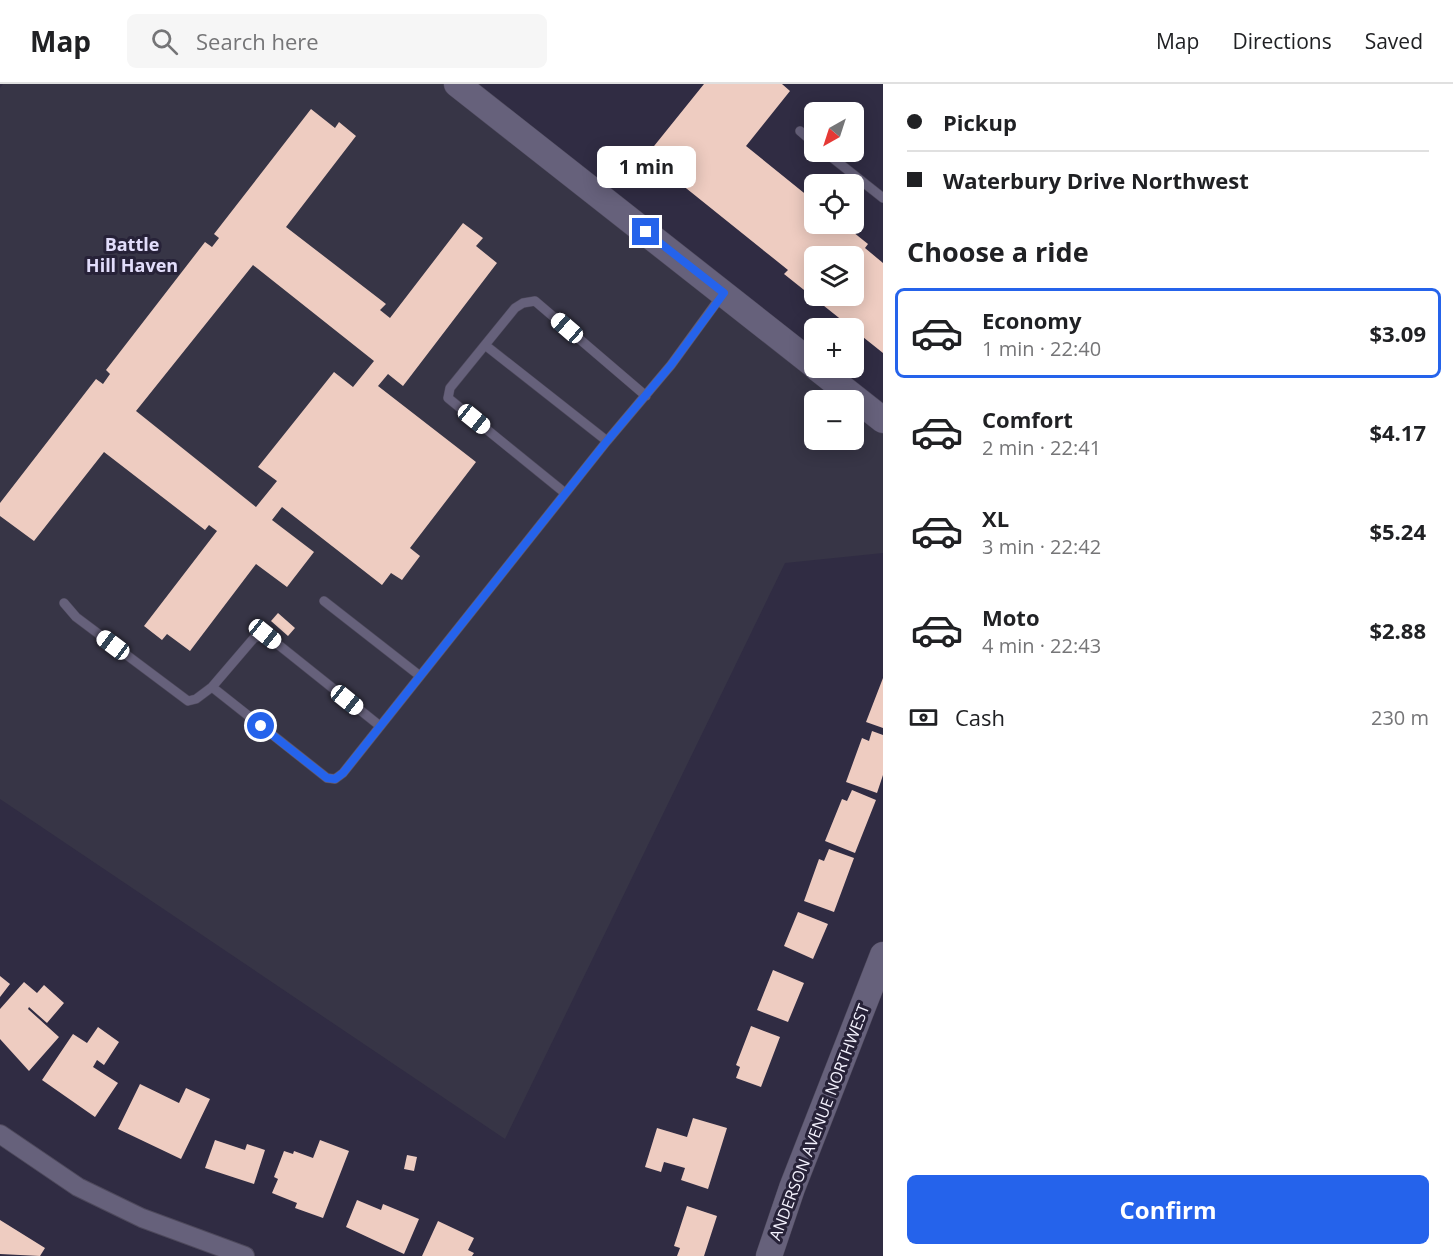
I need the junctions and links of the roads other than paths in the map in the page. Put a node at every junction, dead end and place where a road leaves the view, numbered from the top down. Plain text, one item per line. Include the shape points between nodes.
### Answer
1 (458, 84) edge
2 (800, 132) dead end
3 (804, 135) edge
4 (838, 162) edge
5 (883, 198) edge
6 (724, 293) junction
7 (485, 345) junction
8 (804, 356) edge
9 (831, 378) edge
10 (646, 396) junction
11 (883, 420) edge
12 (607, 441) junction
13 (565, 493) junction
14 (324, 601) dead end
15 (64, 603) dead end
16 (420, 676) junction
17 (212, 687) junction
18 (380, 726) junction
19 (883, 955) edge
20 (0, 1134) edge
21 (245, 1256) edge
22 (770, 1256) edge

1 - 6 street
2 - 3 lane
4 - 5 lane
6 - 8 street
6 - 10 lane
7 - 10 lane via 515,309 523,303 535,302
7 - 12 lane
7 - 13 lane via 450,388 448,398
9 - 11 street
10 - 12 lane
12 - 13 lane
13 - 16 lane
14 - 16 lane
15 - 17 lane via 76,617 188,701
16 - 18 lane
17 - 18 lane via 254,638 265,634
17 - 18 lane via 327,778 335,779 343,773
19 - 22 street, ANDERSON AVENUE NORTHWEST via 792,1188
20 - 21 street via 78,1187 142,1218

